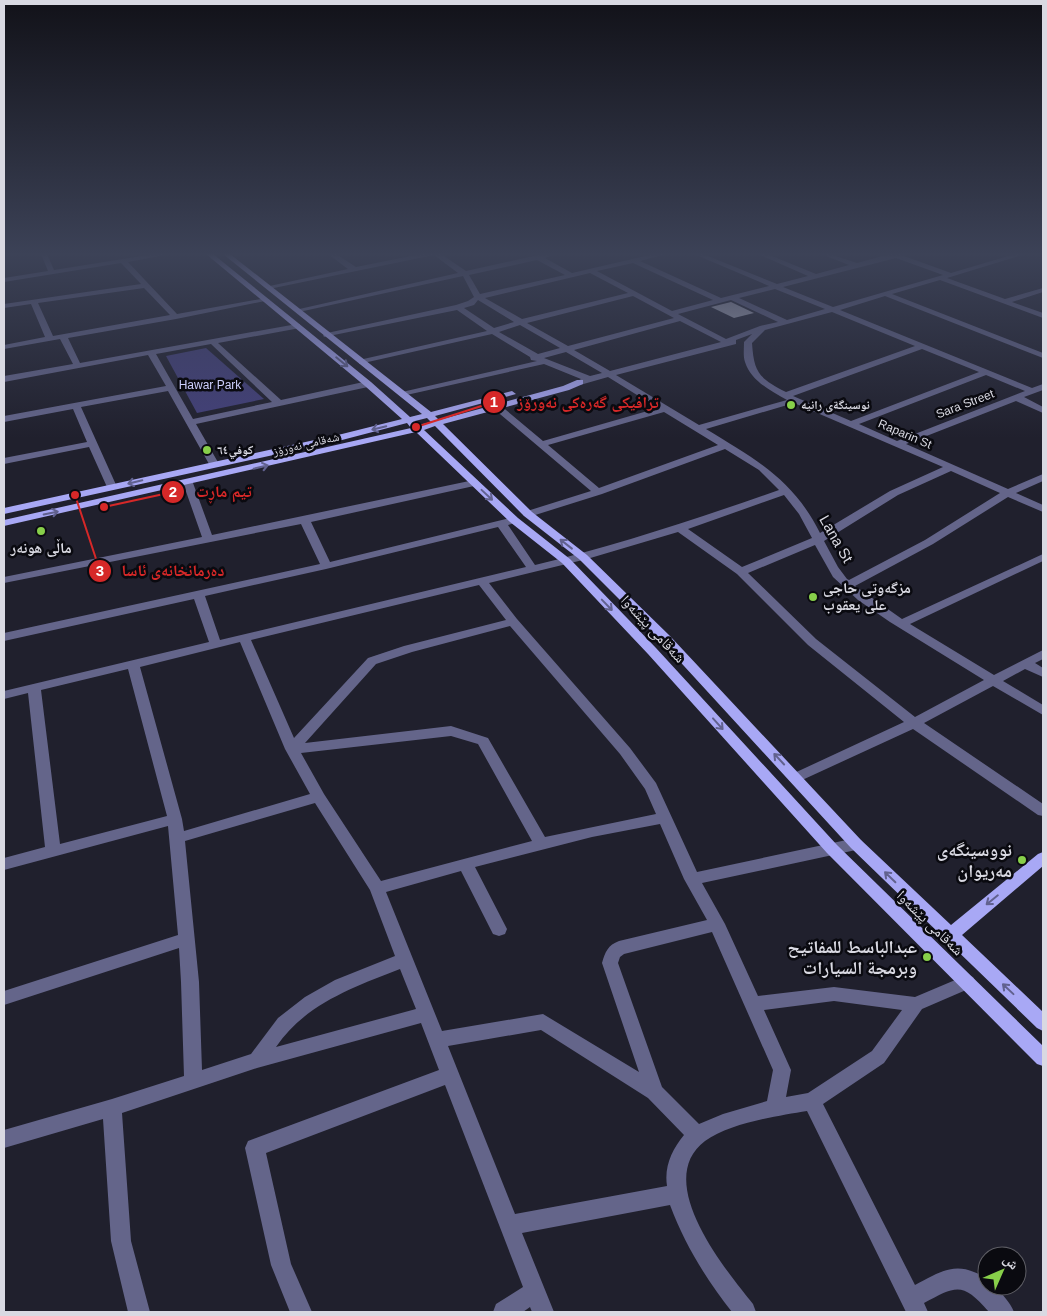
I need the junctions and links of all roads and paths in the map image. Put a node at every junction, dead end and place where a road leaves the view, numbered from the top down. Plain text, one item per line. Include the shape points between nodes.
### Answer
1 (40, 315) edge
2 (184, 315) edge
3 (284, 315) edge
4 (305, 315) edge
5 (419, 315) edge
6 (469, 315) edge
7 (510, 315) edge
8 (548, 315) edge
9 (675, 315) edge
10 (768, 315) edge
11 (812, 315) edge
12 (848, 315) edge
13 (940, 315) edge
14 (176, 317) joint
15 (681, 318) junction
16 (521, 322) junction
17 (786, 324) junction
18 (297, 326) junction
19 (762, 328) junction
20 (492, 332) junction
21 (327, 335) junction
22 (63, 337) junction
23 (50, 339) junction
24 (212, 342) junction
25 (726, 342) junction
26 (748, 342) junction
27 (923, 346) junction
28 (4, 347) edge
29 (566, 349) junction
30 (151, 353) junction
31 (1043, 356) edge
32 (538, 360) junction
33 (362, 362) junction
34 (78, 366) junction
35 (987, 372) junction
36 (609, 374) junction
37 (4, 379) edge
38 (585, 381) junction
39 (368, 384) junction
40 (1043, 387) edge
41 (171, 388) junction
42 (1032, 391) junction
43 (405, 394) junction
44 (786, 395) junction
45 (1016, 397) junction
46 (795, 400) junction
47 (279, 403) junction
48 (76, 406) junction
49 (497, 407) junction
50 (664, 409) junction
51 (1043, 410) edge
52 (4, 419) edge
53 (433, 419) junction
54 (190, 422) junction
55 (850, 424) junction
56 (413, 425) junction
57 (696, 429) junction
58 (94, 443) junction
59 (542, 444) junction
60 (897, 444) junction
61 (725, 446) junction
62 (4, 461) edge
63 (214, 464) junction
64 (951, 467) junction
65 (1043, 477) edge
66 (188, 483) junction
67 (474, 483) junction
68 (112, 487) junction
69 (786, 491) junction
70 (598, 492) junction
71 (1007, 493) junction
72 (1043, 509) edge
73 (4, 511) edge
74 (528, 514) junction
75 (305, 520) junction
76 (514, 520) junction
77 (4, 523) edge
78 (501, 523) junction
79 (680, 528) junction
80 (208, 540) junction
81 (817, 540) junction
82 (583, 557) junction
83 (1043, 557) edge
84 (566, 562) junction
85 (326, 566) junction
86 (533, 570) junction
87 (741, 572) junction
88 (4, 580) edge
89 (482, 582) junction
90 (848, 585) junction
91 (198, 594) junction
92 (513, 622) junction
93 (901, 624) junction
94 (4, 637) edge
95 (245, 639) junction
96 (216, 646) junction
97 (1043, 654) edge
98 (1025, 664) junction
99 (134, 665) junction
100 (1043, 673) edge
101 (993, 680) junction
102 (34, 688) junction
103 (4, 695) edge
104 (1043, 711) edge
105 (914, 723) junction
106 (292, 749) junction
107 (795, 778) junction
108 (320, 798) junction
109 (1043, 812) edge
110 (664, 818) junction
111 (175, 819) junction
112 (177, 838) junction
113 (856, 844) junction
114 (542, 845) junction
115 (832, 849) junction
116 (53, 852) junction
117 (1043, 858) edge
118 (4, 864) edge
119 (466, 865) junction
120 (692, 878) junction
121 (377, 888) junction
122 (717, 924) junction
123 (499, 929) dead end
124 (950, 935) junction
125 (186, 939) junction
126 (404, 960) junction
127 (967, 982) junction
128 (4, 998) edge
129 (753, 1004) junction
130 (916, 1004) junction
131 (425, 1014) junction
132 (1043, 1023) edge
133 (437, 1040) junction
134 (1043, 1058) edge
135 (257, 1060) junction
136 (449, 1076) junction
137 (193, 1080) junction
138 (655, 1092) junction
139 (812, 1101) junction
140 (112, 1108) junction
141 (774, 1108) junction
142 (697, 1135) junction
143 (4, 1139) edge
144 (676, 1194) junction
145 (508, 1226) junction
146 (534, 1292) junction
147 (914, 1306) edge
148 (139, 1312) edge
149 (301, 1312) edge
150 (504, 1312) edge
151 (543, 1312) edge
152 (745, 1312) edge
153 (1002, 1312) edge

1 - 23 street
2 - 14 street
3 - 18 main road, شەقامی پێشەوا
4 - 21 main road, شەقامی پێشەوا
5 - 21 street
6 - 20 street
7 - 16 street, Lana St
8 - 16 street
9 - 15 street
10 - 17 street
11 - 17 street, شەقامی نەورۆز
12 - 27 street
13 - 31 street
14 - 22 street
15 - 25 street
15 - 29 street
16 - 20 street
16 - 29 street, Lana St
17 - 19 street, شەقامی نەورۆز
17 - 26 street, شەقامی نەورۆز via 773,333
18 - 24 street
18 -> 39 main road, شەقامی پێشەوا
19 - 25 street, شەقامی نەورۆز
19 - 26 street
20 - 32 street
20 - 33 street
21 - 33 main road, شەقامی پێشەوا
22 - 23 street
22 - 34 street
23 - 28 street
24 - 30 street
24 - 47 street
25 - 26 street, شەقامی نەورۆز
25 - 36 street, شەقامی نەورۆز
26 - 44 street, Raparin St via 754,373
27 - 35 street
27 - 44 street
29 - 32 street
29 - 36 street, Lana St
30 - 34 street
30 - 41 street
32 - 38 street
32 - 43 street
33 - 43 main road, شەقامی پێشەوا
34 - 37 street
35 - 42 street
35 - 55 street
36 - 38 street, شەقامی نەورۆز
36 - 50 street, Lana St
38 - 49 main road, شەقامی نەورۆز
38 - 53 main road, شەقامی نەورۆز via 559,383
39 - 47 street
39 - 56 main road, شەقامی پێشەوا
40 - 42 street, Sara Street
41 - 48 street
41 - 54 street
42 - 45 street, Sara Street
43 - 53 main road, شەقامی پێشەوا
44 - 46 street, Raparin St
45 - 51 street
45 - 60 street, Sara Street
46 - 55 street, Raparin St
46 - 57 street
47 - 54 street
48 - 52 street
48 - 58 street
49 - 53 main road, شەقامی نەورۆز
49 - 59 street
50 - 57 street, Lana St
50 - 59 street
53 - 56 main road, شەقامی نەورۆز
53 - 74 main road, شەقامی پێشەوا
54 - 63 street
55 - 60 street, Raparin St
56 -> 63 main road, شەقامی نەورۆز
66 -> 56 main road, شەقامی نەورۆز via 366,443
56 - 67 main road, شەقامی پێشەوا
57 - 61 street, Lana St
58 - 62 street
58 - 68 street
59 - 70 street
60 - 64 street, Raparin St
61 - 69 street, Lana St via 762,468
61 - 70 street
63 -> 68 main road, شەقامی نەورۆز
64 - 71 street, Raparin St
64 - 81 street via 894,493
65 - 71 street
77 -> 66 main road, شەقامی نەورۆز
66 - 80 street
67 - 75 street
67 -> 76 main road, شەقامی پێشەوا
68 - 73 main road, شەقامی نەورۆز
69 - 79 street
69 - 81 street, Lana St via 808,521
70 - 74 street
71 - 72 street, Raparin St
71 - 90 street via 930,542
82 -> 74 main road, شەقامی پێشەوا
75 - 80 street
75 - 85 street
76 - 78 street
76 - 84 main road, شەقامی پێشەوا
78 - 85 street
78 - 86 street
79 - 82 street
79 - 87 street
80 - 88 street
81 - 87 street
81 - 90 street, Lana St
82 - 84 street
107 -> 82 main road, شەقامی پێشەوا via 666,639
83 - 93 street
84 - 86 street
84 -> 115 main road, شەقامی پێشەوا via 652,651
85 - 91 street
86 - 89 street
87 - 105 street via 812,642
89 - 92 street
89 - 95 street
90 - 93 street, Lana St
91 - 94 street
91 - 96 street
92 - 106 street via 408,648 372,661
92 - 110 street via 625,752 651,786
93 - 101 street, Lana St
95 - 96 street
95 - 106 street
96 - 99 street
97 - 98 street
98 - 100 street
98 - 101 street
99 - 102 street
99 - 111 street
101 - 104 street, Lana St
101 - 105 street
102 - 103 street
102 - 116 street
105 - 107 street
105 - 109 street
106 - 108 street
106 - 114 street via 451,731 483,741
107 - 113 main road, شەقامی پێشەوا
108 - 112 street
108 - 121 street
110 - 114 street
110 - 120 street
111 - 112 street
111 - 116 street
112 - 125 street
113 - 115 street
124 -> 113 main road, شەقامی پێشەوا
114 - 119 street
115 - 120 street
115 - 127 main road, شەقامی پێشەوا
116 - 118 street
117 -> 124 main road
119 - 121 street
119 - 123 street
120 - 122 street
121 - 126 street
122 - 129 street
122 - 138 street via 619,948 613,953 610,962
132 -> 124 main road, شەقامی پێشەوا
125 - 128 street
125 - 137 street
126 - 131 street
126 - 135 street via 350,981 314,1001 284,1023
127 - 130 street
127 - 134 main road, شەقامی پێشەوا
129 - 130 street via 834,994
129 - 141 street via 782,1070
130 - 139 street via 878,1057
131 - 133 street
131 - 135 street
133 - 136 street
133 - 138 street via 543,1022
135 - 137 street
136 - 145 street
136 - 149 street via 255,1148 281,1266
137 - 140 street
138 - 142 street
139 - 141 street
139 - 147 street
140 - 143 street
140 - 148 street via 120,1241
141 - 142 street
142 - 144 street via 682,1151 676,1170
144 - 145 street
144 - 152 street via 688,1227 714,1272
145 - 146 street
146 - 150 street
146 - 151 street
147 - 153 street via 948,1279 967,1278 985,1291

